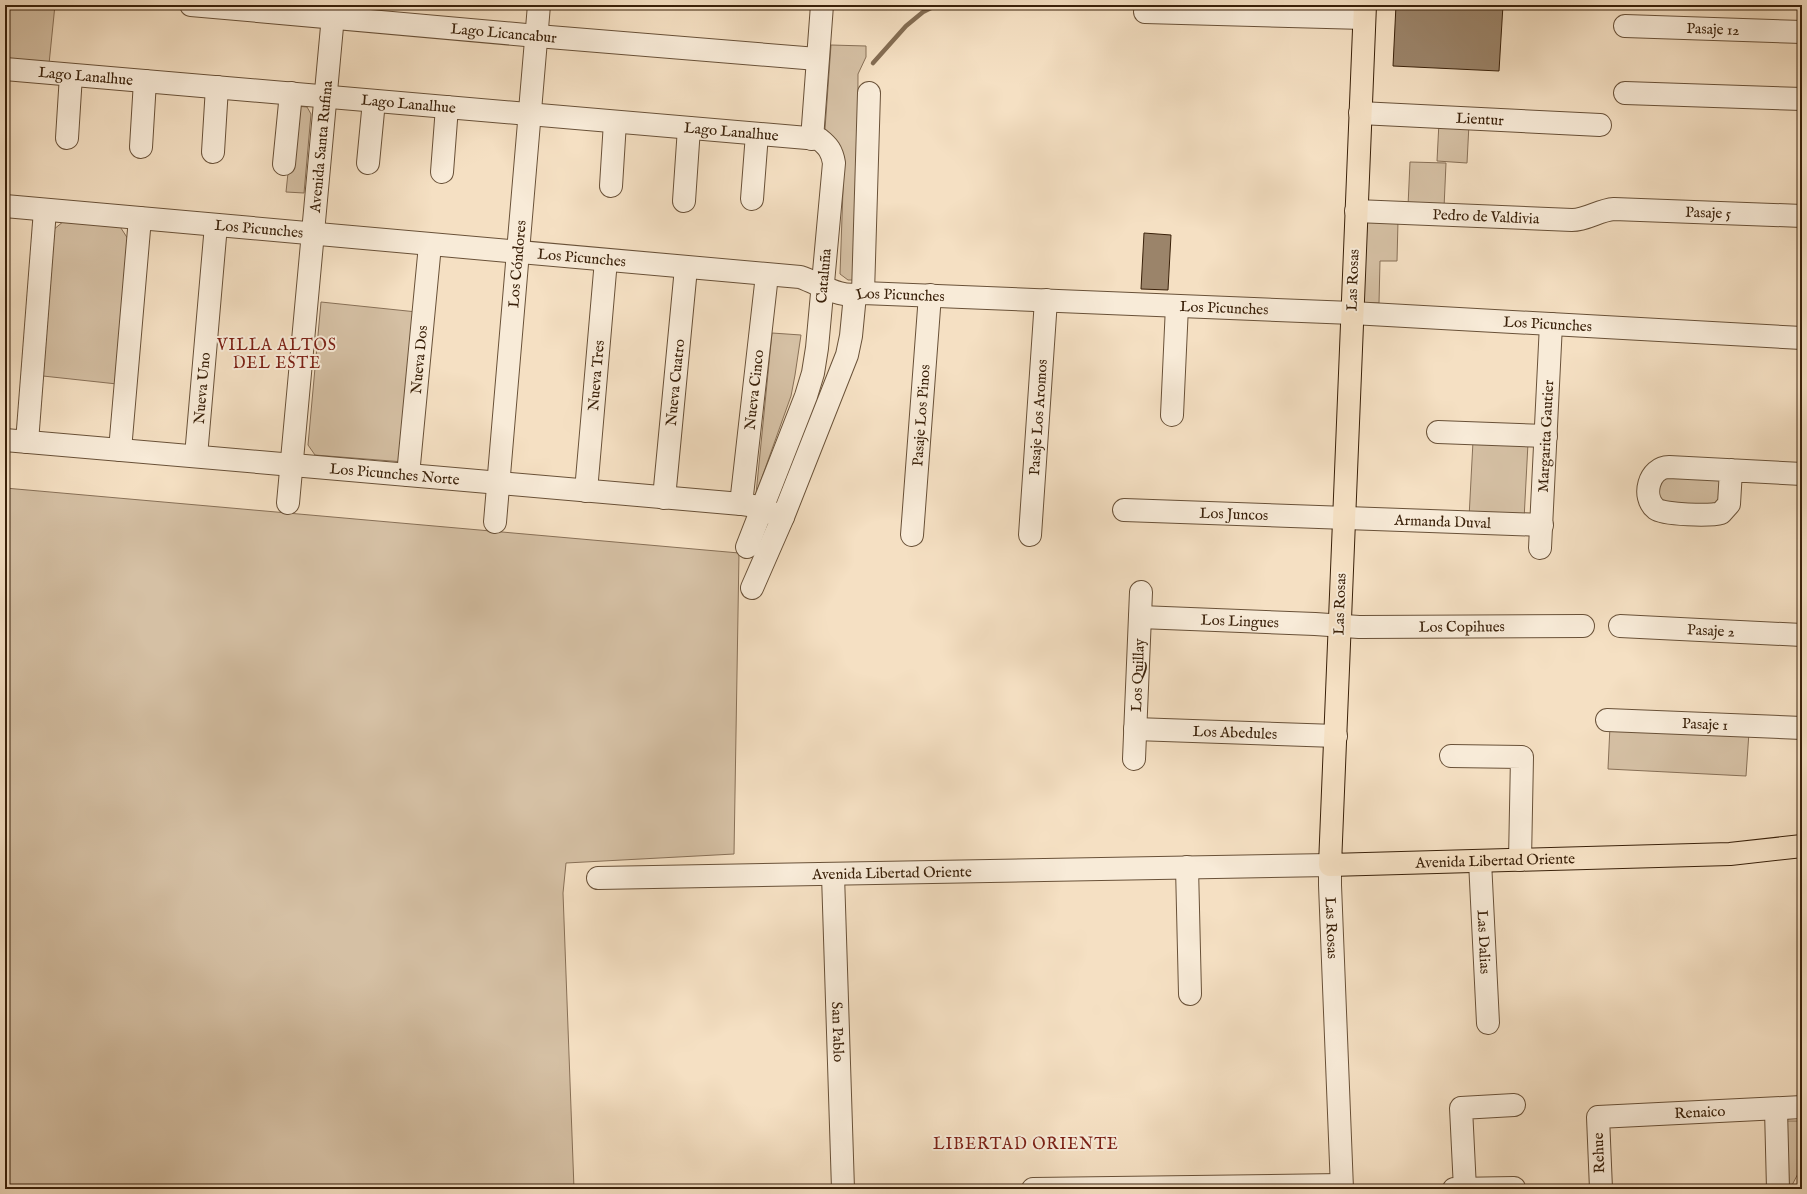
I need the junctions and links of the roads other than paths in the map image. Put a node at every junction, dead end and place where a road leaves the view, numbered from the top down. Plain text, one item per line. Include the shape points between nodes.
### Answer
1 (191, 5) edge
2 (540, 5) edge
3 (822, 5) edge
4 (333, 11) edge
5 (1145, 12) dead end
6 (1364, 12) edge
7 (1625, 26) dead end
8 (1802, 32) edge
9 (537, 36) junction
10 (817, 59) junction
11 (5, 69) edge
12 (71, 74) junction
13 (145, 81) junction
14 (217, 87) junction
15 (291, 93) junction
16 (870, 93) dead end
17 (1624, 94) dead end
18 (325, 97) junction
19 (1802, 99) edge
20 (374, 101) junction
21 (448, 107) junction
22 (1360, 113) junction
23 (530, 115) junction
24 (615, 122) junction
25 (1600, 125) dead end
26 (689, 128) junction
27 (756, 134) junction
28 (67, 138) dead end
29 (812, 139) junction
30 (141, 147) dead end
31 (213, 152) dead end
32 (368, 163) dead end
33 (284, 164) dead end
34 (442, 172) dead end
35 (611, 186) dead end
36 (752, 199) dead end
37 (684, 201) dead end
38 (5, 206) edge
39 (1614, 209) joint
40 (45, 210) junction
41 (1356, 211) junction
42 (1802, 216) edge
43 (140, 218) junction
44 (216, 225) junction
45 (312, 234) junction
46 (430, 245) junction
47 (518, 253) junction
48 (606, 260) junction
49 (686, 268) junction
50 (767, 275) junction
51 (823, 287) junction
52 (859, 294) junction
53 (930, 295) junction
54 (1046, 300) junction
55 (1177, 306) junction
56 (1352, 312) junction
57 (1551, 324) junction
58 (1802, 338) edge
59 (1172, 416) dead end
60 (1438, 432) dead end
61 (1546, 436) junction
62 (5, 440) edge
63 (27, 442) junction
64 (120, 450) junction
65 (196, 456) junction
66 (290, 465) junction
67 (1731, 470) dead end
68 (1802, 474) edge
69 (408, 475) junction
70 (498, 483) junction
71 (586, 491) junction
72 (664, 498) junction
73 (288, 503) dead end
74 (741, 504) junction
75 (762, 509) junction
76 (1124, 510) dead end
77 (783, 517) junction
78 (1344, 518) junction
79 (494, 522) dead end
80 (1542, 525) junction
81 (1030, 534) dead end
82 (912, 535) dead end
83 (747, 547) dead end
84 (1540, 548) dead end
85 (752, 588) dead end
86 (1141, 592) dead end
87 (1140, 617) junction
88 (1340, 626) junction
89 (1583, 626) dead end
90 (1620, 626) dead end
91 (1802, 636) edge
92 (1607, 720) dead end
93 (1802, 728) edge
94 (1135, 729) junction
95 (1336, 736) junction
96 (1451, 756) dead end
97 (1134, 759) dead end
98 (1802, 846) edge
99 (1520, 860) junction
100 (1480, 861) junction
101 (1330, 864) junction
102 (1187, 867) junction
103 (833, 875) junction
104 (598, 878) dead end
105 (1190, 994) dead end
106 (1488, 1023) dead end
107 (1514, 1105) dead end
108 (1802, 1107) edge
109 (1776, 1108) junction
110 (1598, 1116) joint
111 (1341, 1187) edge
112 (1514, 1188) dead end
113 (843, 1189) edge
114 (1033, 1189) edge
115 (1454, 1189) edge
116 (1465, 1189) edge
117 (1601, 1189) edge
118 (1778, 1189) edge

1 - 4 street, Lago Licancabur
2 - 9 street, Los Cóndores
3 - 10 street
4 - 9 street, Lago Licancabur
4 - 18 street, Avenida Santa Rufina
5 - 6 street
6 - 22 main road, Las Rosas
7 - 8 street, Pasaje 12
9 - 10 street, Lago Licancabur
9 - 23 street, Los Cóndores
10 - 29 street
11 - 12 street, Lago Lanalhue
12 - 13 street, Lago Lanalhue
12 - 28 street
13 - 14 street, Lago Lanalhue
13 - 30 street
14 - 15 street, Lago Lanalhue
14 - 31 street
15 - 18 street, Lago Lanalhue
15 - 33 street
16 - 52 street
17 - 19 street
18 - 20 street, Lago Lanalhue
18 - 45 street, Avenida Santa Rufina
20 - 21 street, Lago Lanalhue
20 - 32 street
21 - 23 street, Lago Lanalhue
21 - 34 street
22 - 25 street, Lientur
22 - 41 main road, Las Rosas
23 - 24 street, Lago Lanalhue
23 - 47 street, Los Cóndores
24 - 26 street, Lago Lanalhue
24 - 35 street
26 - 27 street, Lago Lanalhue
26 - 37 street
27 - 29 street, Lago Lanalhue
27 - 36 street
29 - 51 street, Cataluña via 819,139 826,144 832,152 834,163
38 - 40 street, Los Picunches
39 - 41 street, Pedro de Valdivia via 1577,220
39 - 42 street, Pasaje 5
40 - 43 street, Los Picunches
40 - 63 street
41 - 56 main road, Las Rosas
43 - 44 street, Los Picunches
43 - 64 street
44 - 45 street, Los Picunches
44 - 65 street, Nueva Uno
45 - 46 street, Los Picunches
45 - 66 street, Avenida Santa Rufina
46 - 47 street, Los Picunches
46 - 69 street, Nueva Dos
47 - 48 street, Los Picunches
47 - 70 street, Los Cóndores
48 - 49 street, Los Picunches
48 - 71 street, Nueva Tres
49 - 50 street, Los Picunches
49 - 72 street, Nueva Cuatro
50 - 51 street, Los Picunches via 800,278
50 - 74 street, Nueva Cinco
51 - 52 street, Los Picunches via 841,294
51 - 75 street, Cataluña via 813,373
52 - 53 street, Los Picunches
52 - 77 street via 847,355
53 - 54 street, Los Picunches
53 - 82 street, Pasaje Los Pinos
54 - 55 street, Los Picunches
54 - 81 street, Pasaje Los Aromos
55 - 56 street, Los Picunches
55 - 59 street
56 - 57 street, Los Picunches
56 - 78 main road, Las Rosas
57 - 58 street, Los Picunches
57 - 61 street, Margarita Gautier
60 - 61 street
61 - 80 street, Margarita Gautier
62 - 63 street, Los Picunches Norte
63 - 64 street, Los Picunches Norte
64 - 65 street, Los Picunches Norte
65 - 66 street, Los Picunches Norte
66 - 69 street, Los Picunches Norte
66 - 73 street, Avenida Santa Rufina
67 - 68 street
69 - 70 street, Los Picunches Norte
70 - 71 street, Los Picunches Norte
70 - 79 street, Los Cóndores
71 - 72 street, Los Picunches Norte
72 - 74 street, Los Picunches Norte
74 - 75 street, Los Picunches Norte
75 - 77 street, Los Picunches Norte
75 - 83 street, Cataluña
76 - 78 street, Los Juncos
77 - 85 street
78 - 80 street, Armanda Duval
78 - 88 main road, Las Rosas
80 - 84 street, Margarita Gautier
86 - 87 street, Los Quillay
87 - 88 street, Los Lingues
87 - 94 street, Los Quillay
88 - 89 street, Los Copihues
88 - 95 main road, Las Rosas
90 - 91 street, Pasaje 2
92 - 93 street, Pasaje 1
94 - 95 street, Los Abedules
94 - 97 street, Los Quillay
95 - 101 main road, Las Rosas
96 - 99 street via 1522,757
98 - 99 main road, Avenida Libertad Oriente via 1730,854
99 - 100 main road, Avenida Libertad Oriente
100 - 101 main road, Avenida Libertad Oriente
100 - 106 street, Las Dalias
101 - 102 street, Avenida Libertad Oriente
101 - 111 street, Las Rosas
102 - 103 street, Avenida Libertad Oriente
102 - 105 street
103 - 104 street, Avenida Libertad Oriente
103 - 113 street, San Pablo
107 - 116 street via 1461,1108
108 - 109 street, Renaico
109 - 110 street, Renaico
109 - 118 street
110 - 117 street, Rehue
111 - 114 street
112 - 116 street
115 - 116 street

